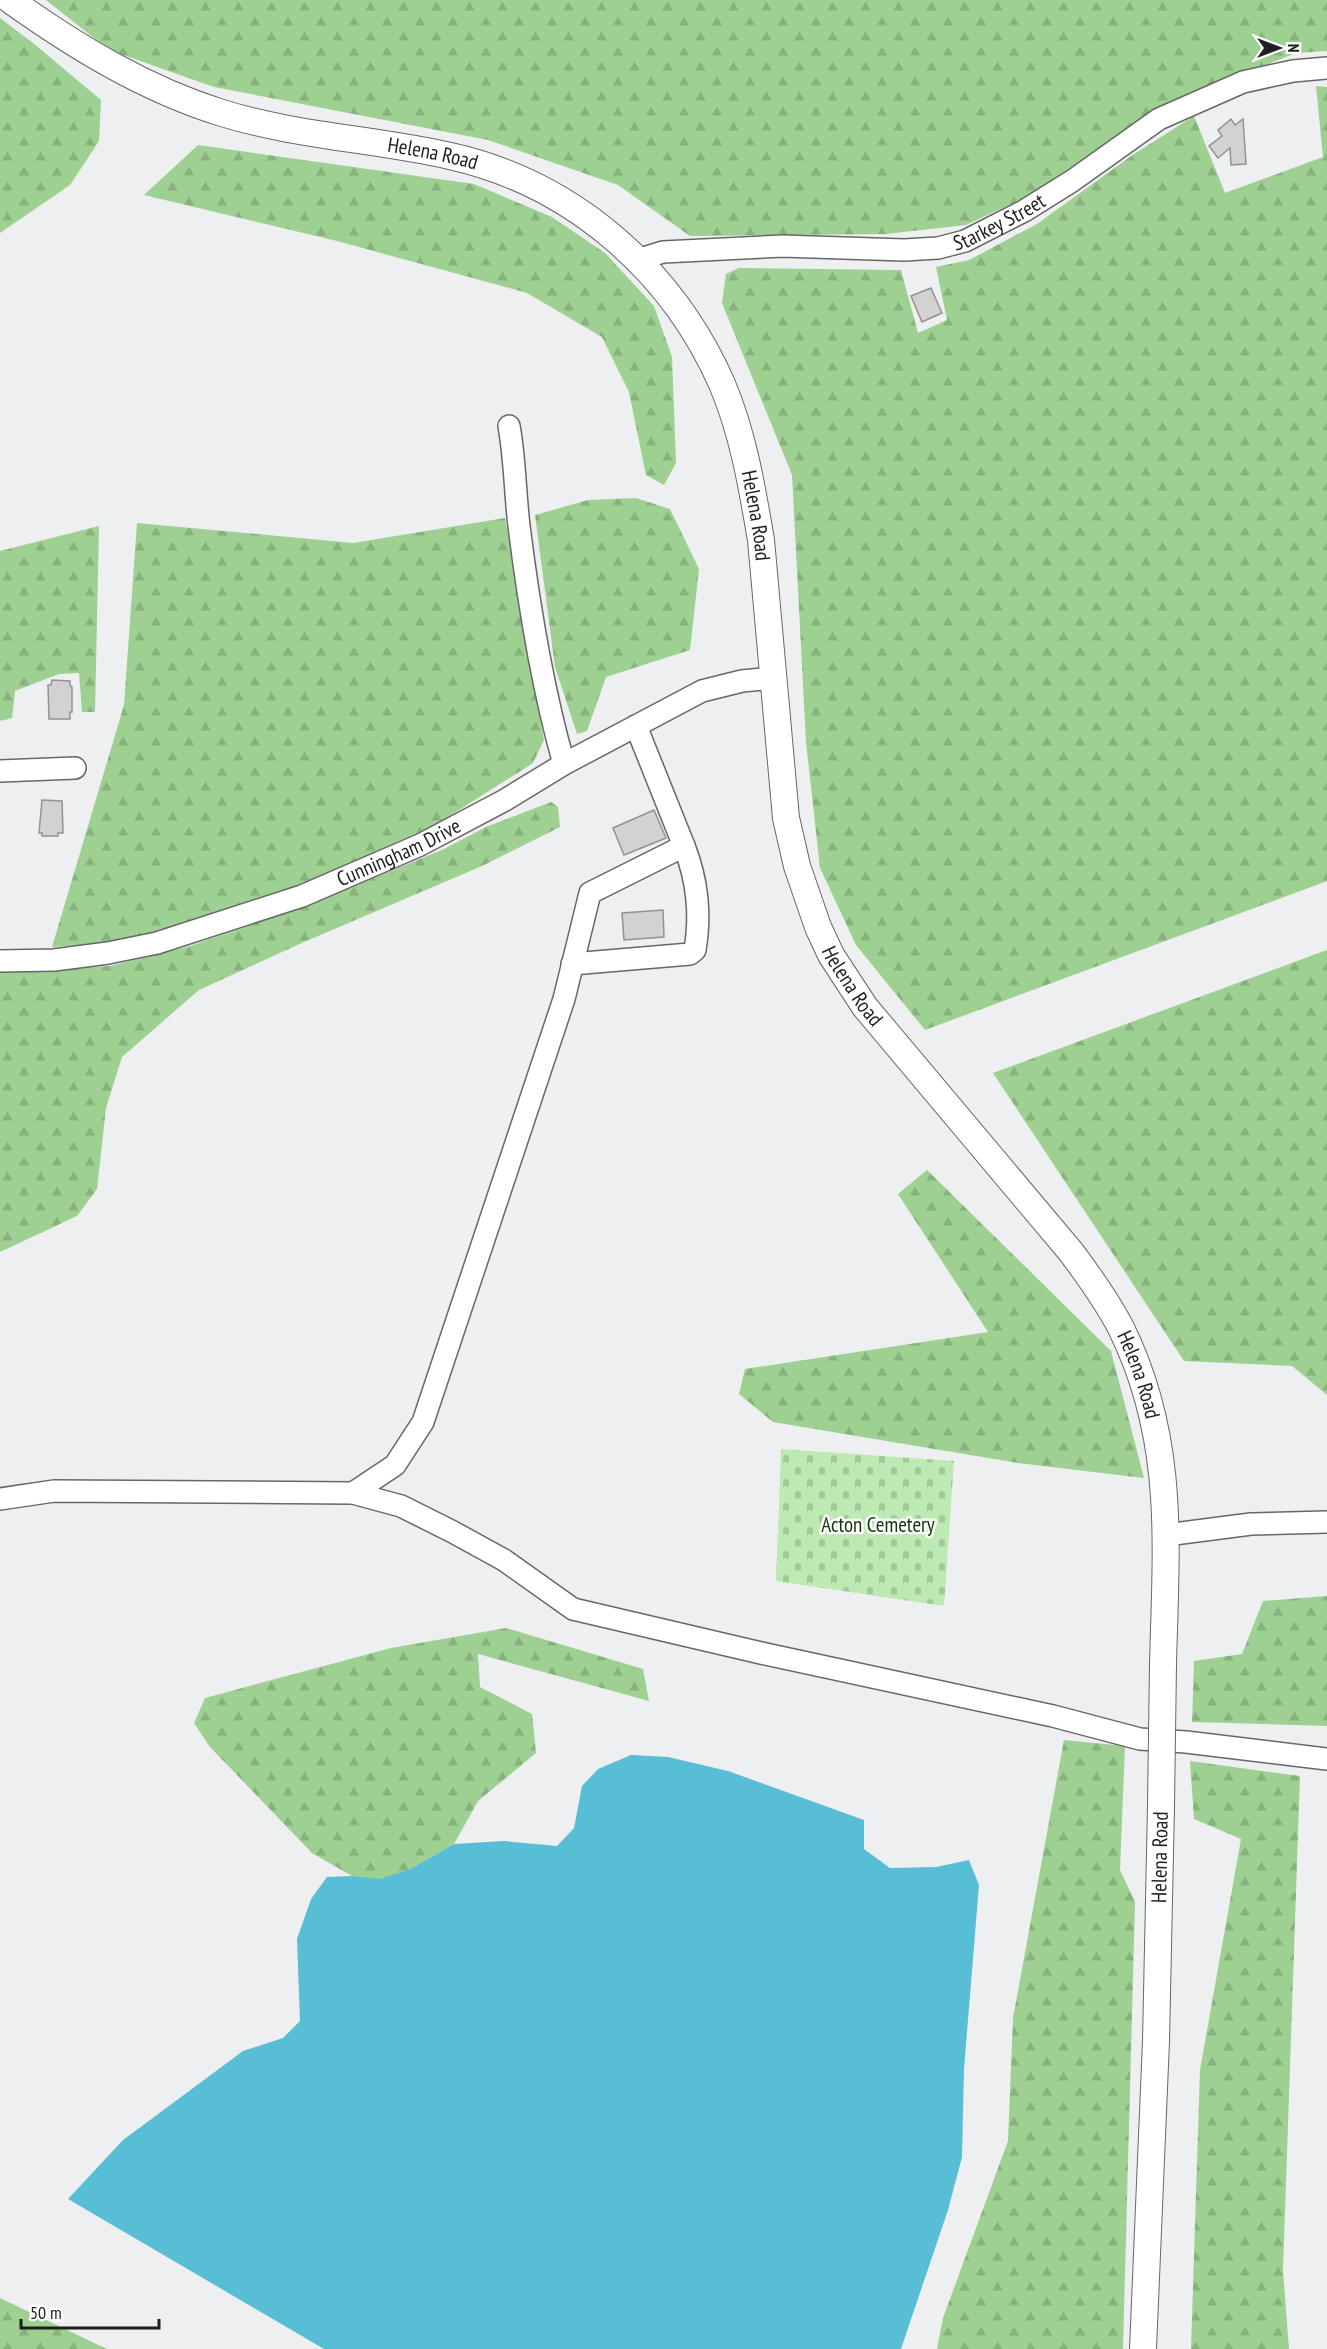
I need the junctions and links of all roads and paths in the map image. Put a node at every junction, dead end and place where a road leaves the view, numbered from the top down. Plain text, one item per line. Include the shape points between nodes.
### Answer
1 (10, 0) edge
2 (1327, 69) edge
3 (637, 260) junction
4 (509, 426) dead end
5 (772, 678) junction
6 (636, 726) junction
7 (564, 764) junction
8 (75, 768) dead end
9 (0, 771) edge
10 (684, 846) junction
11 (0, 961) edge
12 (572, 964) junction
13 (353, 1493) junction
14 (0, 1499) edge
15 (1327, 1522) edge
16 (1166, 1535) junction
17 (1327, 1759) edge
18 (1143, 2349) edge

1 - 3 main road, Helena Road via 111,66 201,106 268,125 452,157 513,176 589,218
2 - 3 street, Starkey Street via 1254,79 1159,119 1072,182 965,241 904,250 782,246 663,252
3 - 5 main road, Helena Road via 680,309 704,346 736,422 761,540
4 - 7 street via 530,610 552,724
5 - 6 street, Cunningham Drive via 702,691
5 - 16 main road, Helena Road via 786,818 818,927 831,955 865,1006 1071,1252 1120,1326 1138,1365 1156,1426 1164,1477
6 - 7 street, Cunningham Drive
6 - 10 street
7 - 11 street, Cunningham Drive via 420,845 302,896 157,944 54,960
8 - 9 street
10 - 12 street via 590,893
10 - 12 street via 696,885 695,950 690,954
12 - 13 street via 564,999 423,1422 394,1465
13 - 14 street via 54,1491
13 - 17 street via 401,1506 453,1532 504,1560 573,1608 1140,1739
15 - 16 street via 1251,1524
16 - 18 main road, Helena Road, bridge via 1155,2051

